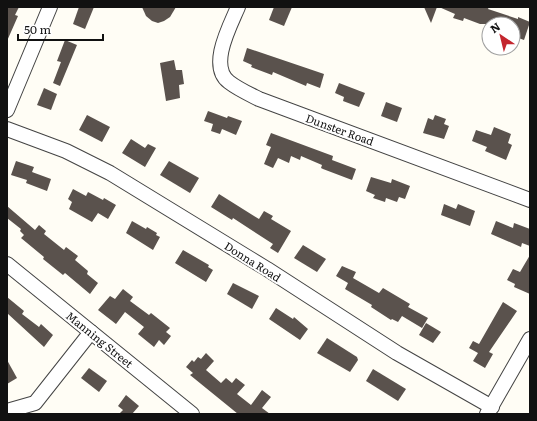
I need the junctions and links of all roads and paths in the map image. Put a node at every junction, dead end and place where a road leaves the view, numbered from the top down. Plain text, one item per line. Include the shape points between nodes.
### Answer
1 (50, 7) edge
2 (238, 7) edge
3 (7, 110) edge
4 (7, 129) edge
5 (530, 200) edge
6 (7, 264) edge
7 (91, 332) junction
8 (530, 339) edge
9 (37, 408) edge
10 (490, 411) edge
11 (7, 412) edge
12 (192, 414) edge

1 - 3 street
2 - 5 street, Dunster Road via 221,50 220,69 228,82 259,99
4 - 10 street, Donna Road via 66,151 110,173
6 - 7 street, Manning Street
7 - 9 street
7 - 12 street, Manning Street
8 - 10 street
9 - 11 street

